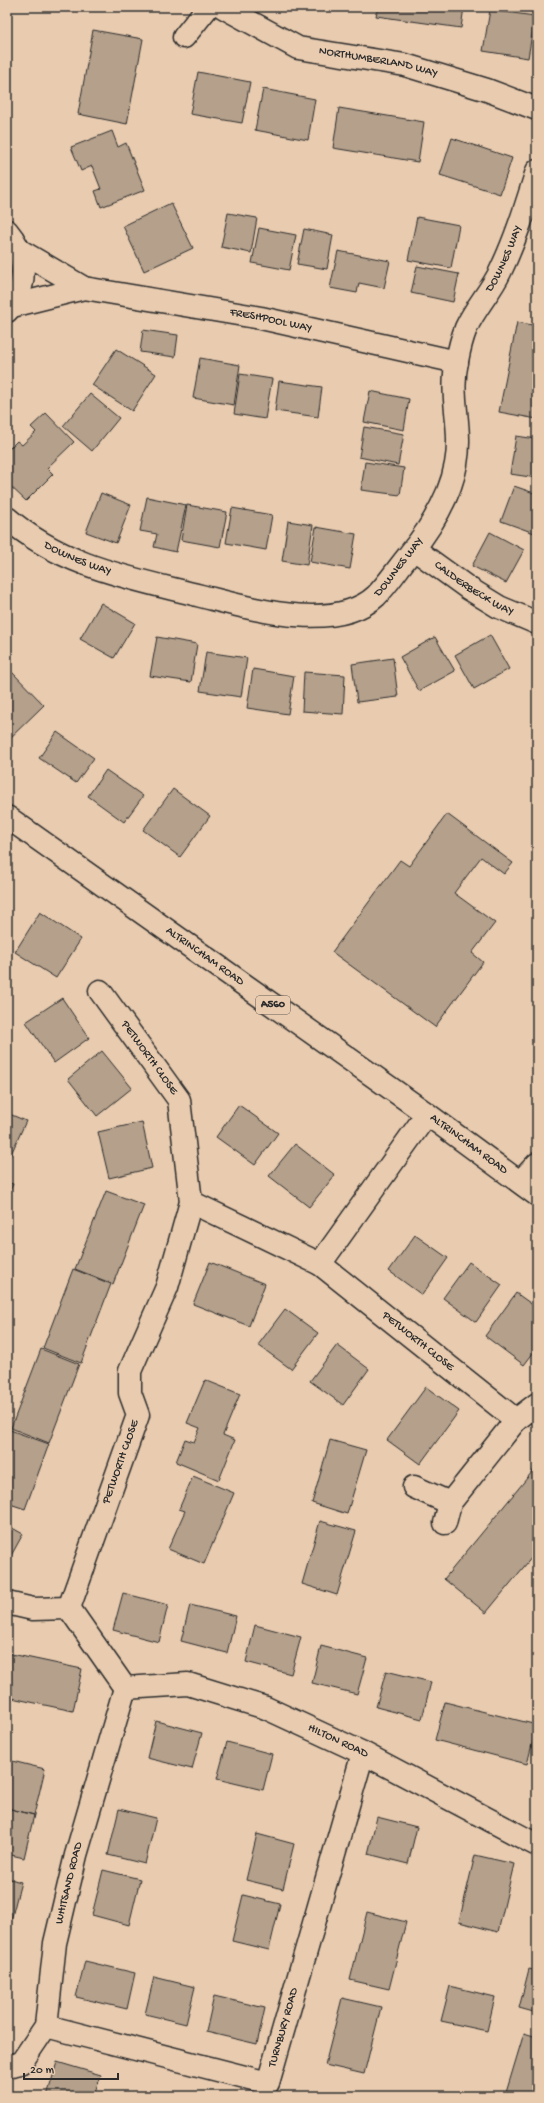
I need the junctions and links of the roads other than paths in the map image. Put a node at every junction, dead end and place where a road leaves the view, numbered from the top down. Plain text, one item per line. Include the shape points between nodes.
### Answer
1 (208, 7) edge
2 (223, 7) edge
3 (184, 37) dead end
4 (537, 109) edge
5 (537, 171) edge
6 (7, 231) edge
7 (19, 250) junction
8 (84, 288) junction
9 (9, 309) edge
10 (457, 362) junction
11 (7, 518) edge
12 (414, 549) junction
13 (537, 623) edge
14 (7, 817) edge
15 (100, 991) dead end
16 (427, 1114) junction
17 (537, 1164) edge
18 (520, 1182) junction
19 (537, 1195) edge
20 (191, 1202) junction
21 (320, 1264) junction
22 (537, 1404) edge
23 (516, 1420) junction
24 (414, 1487) dead end
25 (7, 1603) edge
26 (69, 1608) junction
27 (125, 1688) junction
28 (363, 1753) junction
29 (537, 1845) edge
30 (46, 2026) junction
31 (7, 2066) edge

1 - 3 street
2 - 4 street, NORTHUMBERLAND WAY via 298,48 405,65 487,90
5 - 10 street, DOWNES WAY via 518,232 499,275 466,327
6 - 7 street
7 - 8 street, FRESHPOOL WAY
7 - 9 street via 23,264 23,279 19,293
8 - 9 street, FRESHPOOL WAY
8 - 10 street, FRESHPOOL WAY via 261,318
10 - 12 street, DOWNES WAY via 453,391 459,438 456,465 449,489 437,514
11 - 12 street, DOWNES WAY via 46,547 74,561 257,610 298,615 335,614 357,609 376,596
12 - 13 street, CALDERBECK WAY via 474,592
14 - 16 street, ALTRINCHAM ROAD / A560
15 - 20 street, PETWORTH CLOSE via 179,1100
16 - 18 street, ALTRINCHAM ROAD / A560
16 - 21 street
17 - 18 street
18 - 19 street, ALTRINCHAM ROAD / A560
20 - 21 street, PETWORTH CLOSE
20 - 26 street, PETWORTH CLOSE via 167,1288 130,1371 130,1392 138,1415
21 - 23 street, PETWORTH CLOSE
22 - 23 street
23 - 24 street via 448,1513
25 - 26 street via 33,1609
26 - 27 street
27 - 28 street, HILTON ROAD via 188,1684 266,1708
27 - 30 street, WHITSAND ROAD via 76,1855 55,1943
28 - 29 street, HILTON ROAD
28 - 30 street, TURNBURY ROAD via 268,2083
30 - 31 street, WHITSAND ROAD via 21,2063

